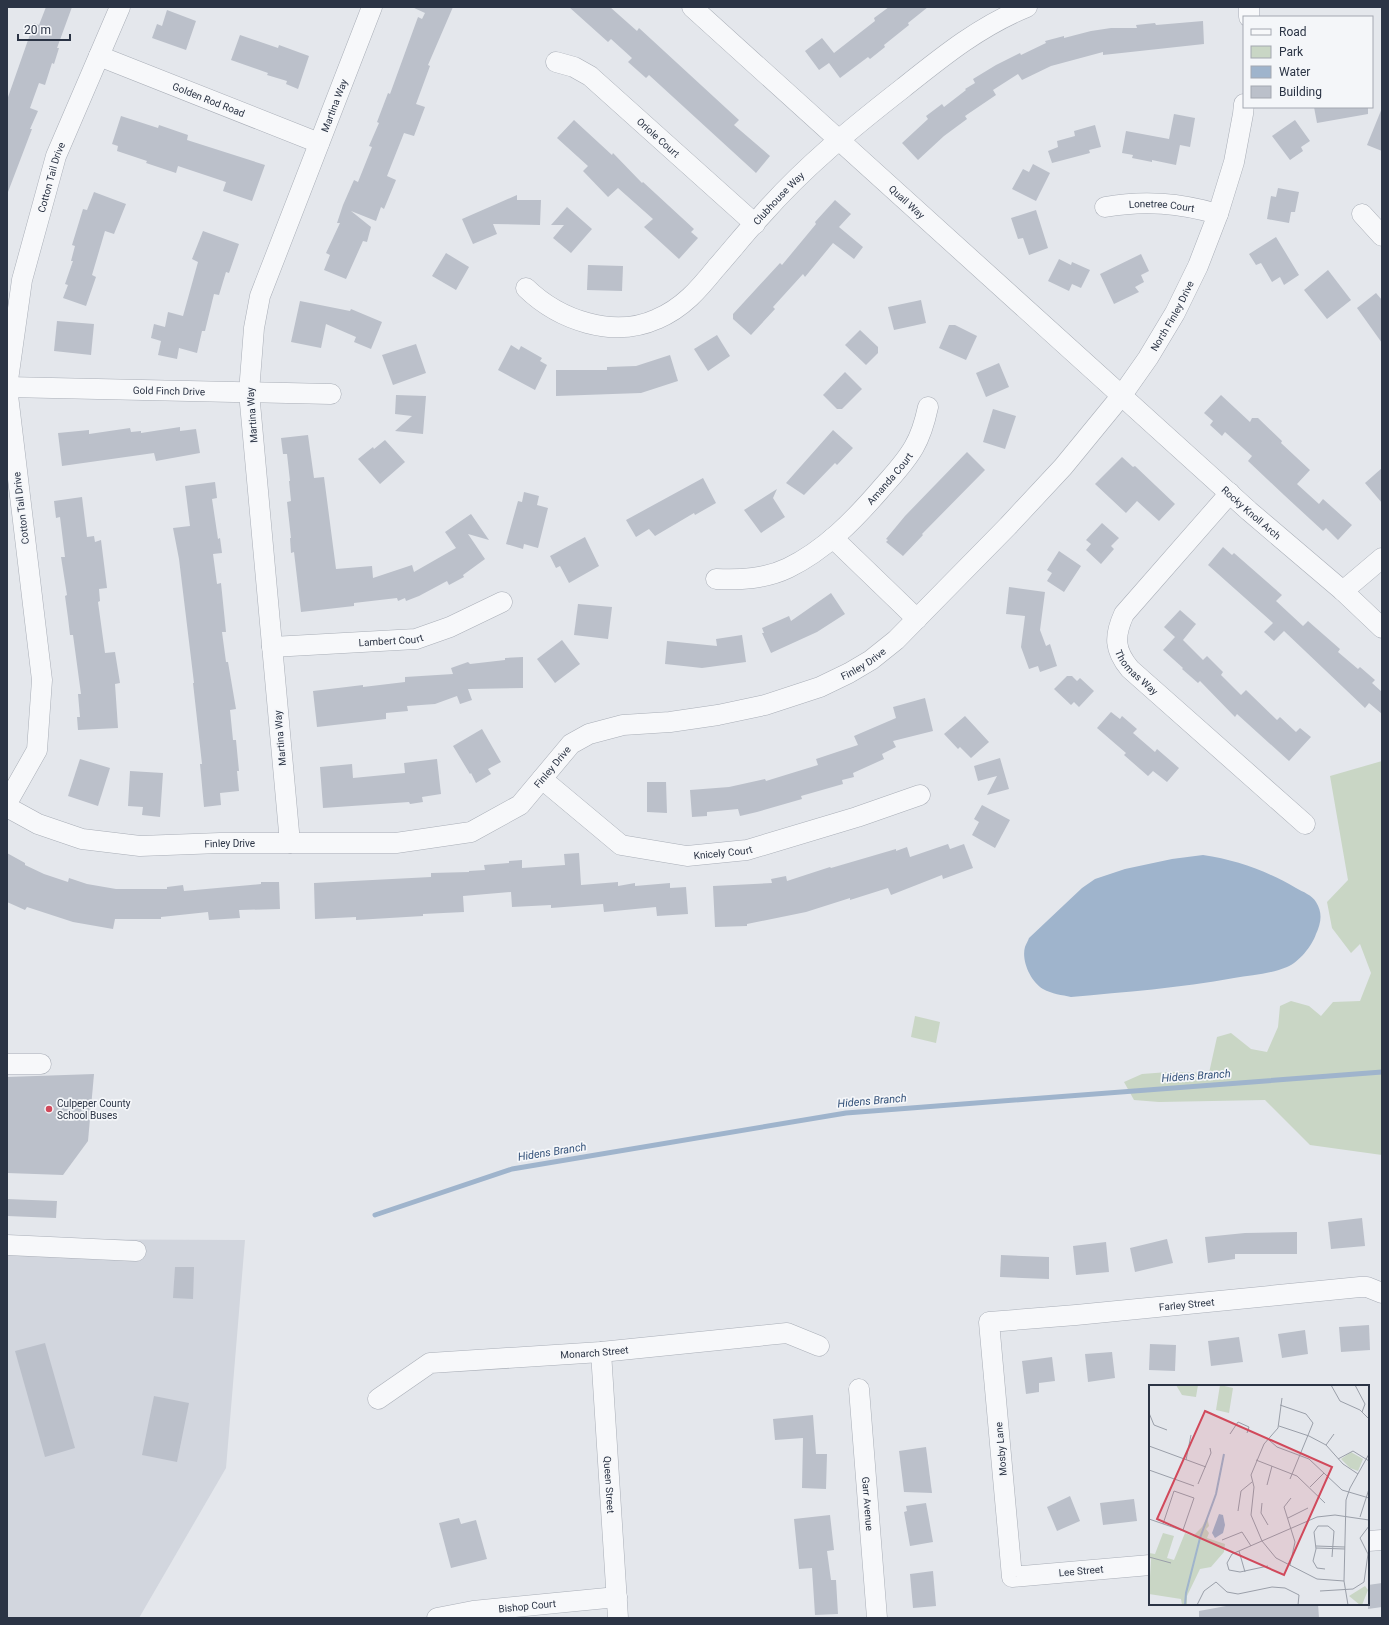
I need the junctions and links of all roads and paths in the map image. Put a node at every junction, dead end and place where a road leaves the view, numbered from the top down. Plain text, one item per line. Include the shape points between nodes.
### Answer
1 (120, 7) edge
2 (372, 7) edge
3 (692, 7) edge
4 (1027, 7) edge
5 (99, 56) junction
6 (556, 62) dead end
7 (1244, 108) edge
8 (839, 139) junction
9 (319, 143) junction
10 (1105, 207) dead end
11 (1218, 214) junction
12 (1362, 214) dead end
13 (755, 224) junction
14 (1382, 236) edge
15 (526, 288) dead end
16 (7, 387) edge
17 (249, 392) junction
18 (331, 394) dead end
19 (1122, 395) junction
20 (928, 407) dead end
21 (1230, 493) junction
22 (1037, 496) joint
23 (833, 538) junction
24 (1382, 558) edge
25 (716, 580) dead end
26 (1343, 591) junction
27 (502, 602) dead end
28 (917, 619) junction
29 (1382, 628) edge
30 (272, 647) junction
31 (542, 779) junction
32 (920, 795) dead end
33 (7, 803) edge
34 (7, 807) edge
35 (1305, 824) dead end
36 (290, 843) junction
37 (7, 1064) edge
38 (41, 1064) dead end
39 (7, 1245) edge
40 (136, 1251) dead end
41 (1382, 1293) edge
42 (990, 1322) joint
43 (820, 1346) dead end
44 (601, 1352) junction
45 (859, 1390) dead end
46 (378, 1399) dead end
47 (1382, 1540) edge
48 (1369, 1542) edge
49 (1149, 1565) edge
50 (1012, 1577) joint
51 (617, 1597) junction
52 (437, 1618) edge
53 (618, 1618) edge
54 (877, 1618) edge

1 - 5 street, Cotton Tail Drive
2 - 9 street, Martina Way
3 - 8 street, Quail Way
4 - 8 street, Clubhouse Way via 980,30 958,45
5 - 9 street, Golden Rod Road
5 - 16 street, Cotton Tail Drive via 56,156 22,280
6 - 13 street, Oriole Court via 574,67 590,76
7 - 11 street, North Finley Drive via 1234,162
8 - 13 street, Clubhouse Way via 798,177
8 - 19 street, Quail Way
9 - 17 street, Martina Way via 260,296 254,328
10 - 11 street, Lonetree Court via 1156,202 1191,206
11 - 19 street, North Finley Drive via 1198,266 1175,313
12 - 14 street
13 - 15 street, Clubhouse Way via 691,298 656,320 636,326 594,324 572,318 551,308
16 - 17 street, Gold Finch Drive
16 - 33 street, Cotton Tail Drive via 42,680 36,750
17 - 18 street, Gold Finch Drive
17 - 30 street, Martina Way
19 - 21 street, Rocky Knoll Arch
19 - 22 street, North Finley Drive
20 - 23 street, Amanda Court via 920,435 902,466 857,516
21 - 26 street, Rocky Knoll Arch
21 - 35 street, Thomas Way via 1124,614 1118,628 1119,652 1130,669
22 - 28 street, Finley Drive
23 - 25 street, Amanda Court via 787,569 746,579
23 - 28 street
24 - 26 street
26 - 29 street, Rocky Knoll Arch
27 - 30 street, Lambert Court via 450,627 416,639
28 - 31 street, Finley Drive via 871,660 820,687 765,705 718,715 623,725 589,734 571,744
30 - 36 street, Martina Way
31 - 32 street, Knicely Court via 621,845 687,856 747,850
31 - 36 street, Finley Drive via 520,805 471,832 396,842
34 - 36 street, Finley Drive via 38,824 82,839 140,846
37 - 38 street
39 - 40 street
41 - 42 street, Farley Street via 1360,1287
42 - 50 street, Mosby Lane
43 - 44 street, Monarch Street via 787,1333
44 - 46 street, Monarch Street via 430,1363
44 - 51 street, Queen Street
45 - 54 street, Garr Avenue
47 - 48 street
49 - 50 street, Lee Street
51 - 52 street, Bishop Court via 473,1611
51 - 53 street, Queen Street

